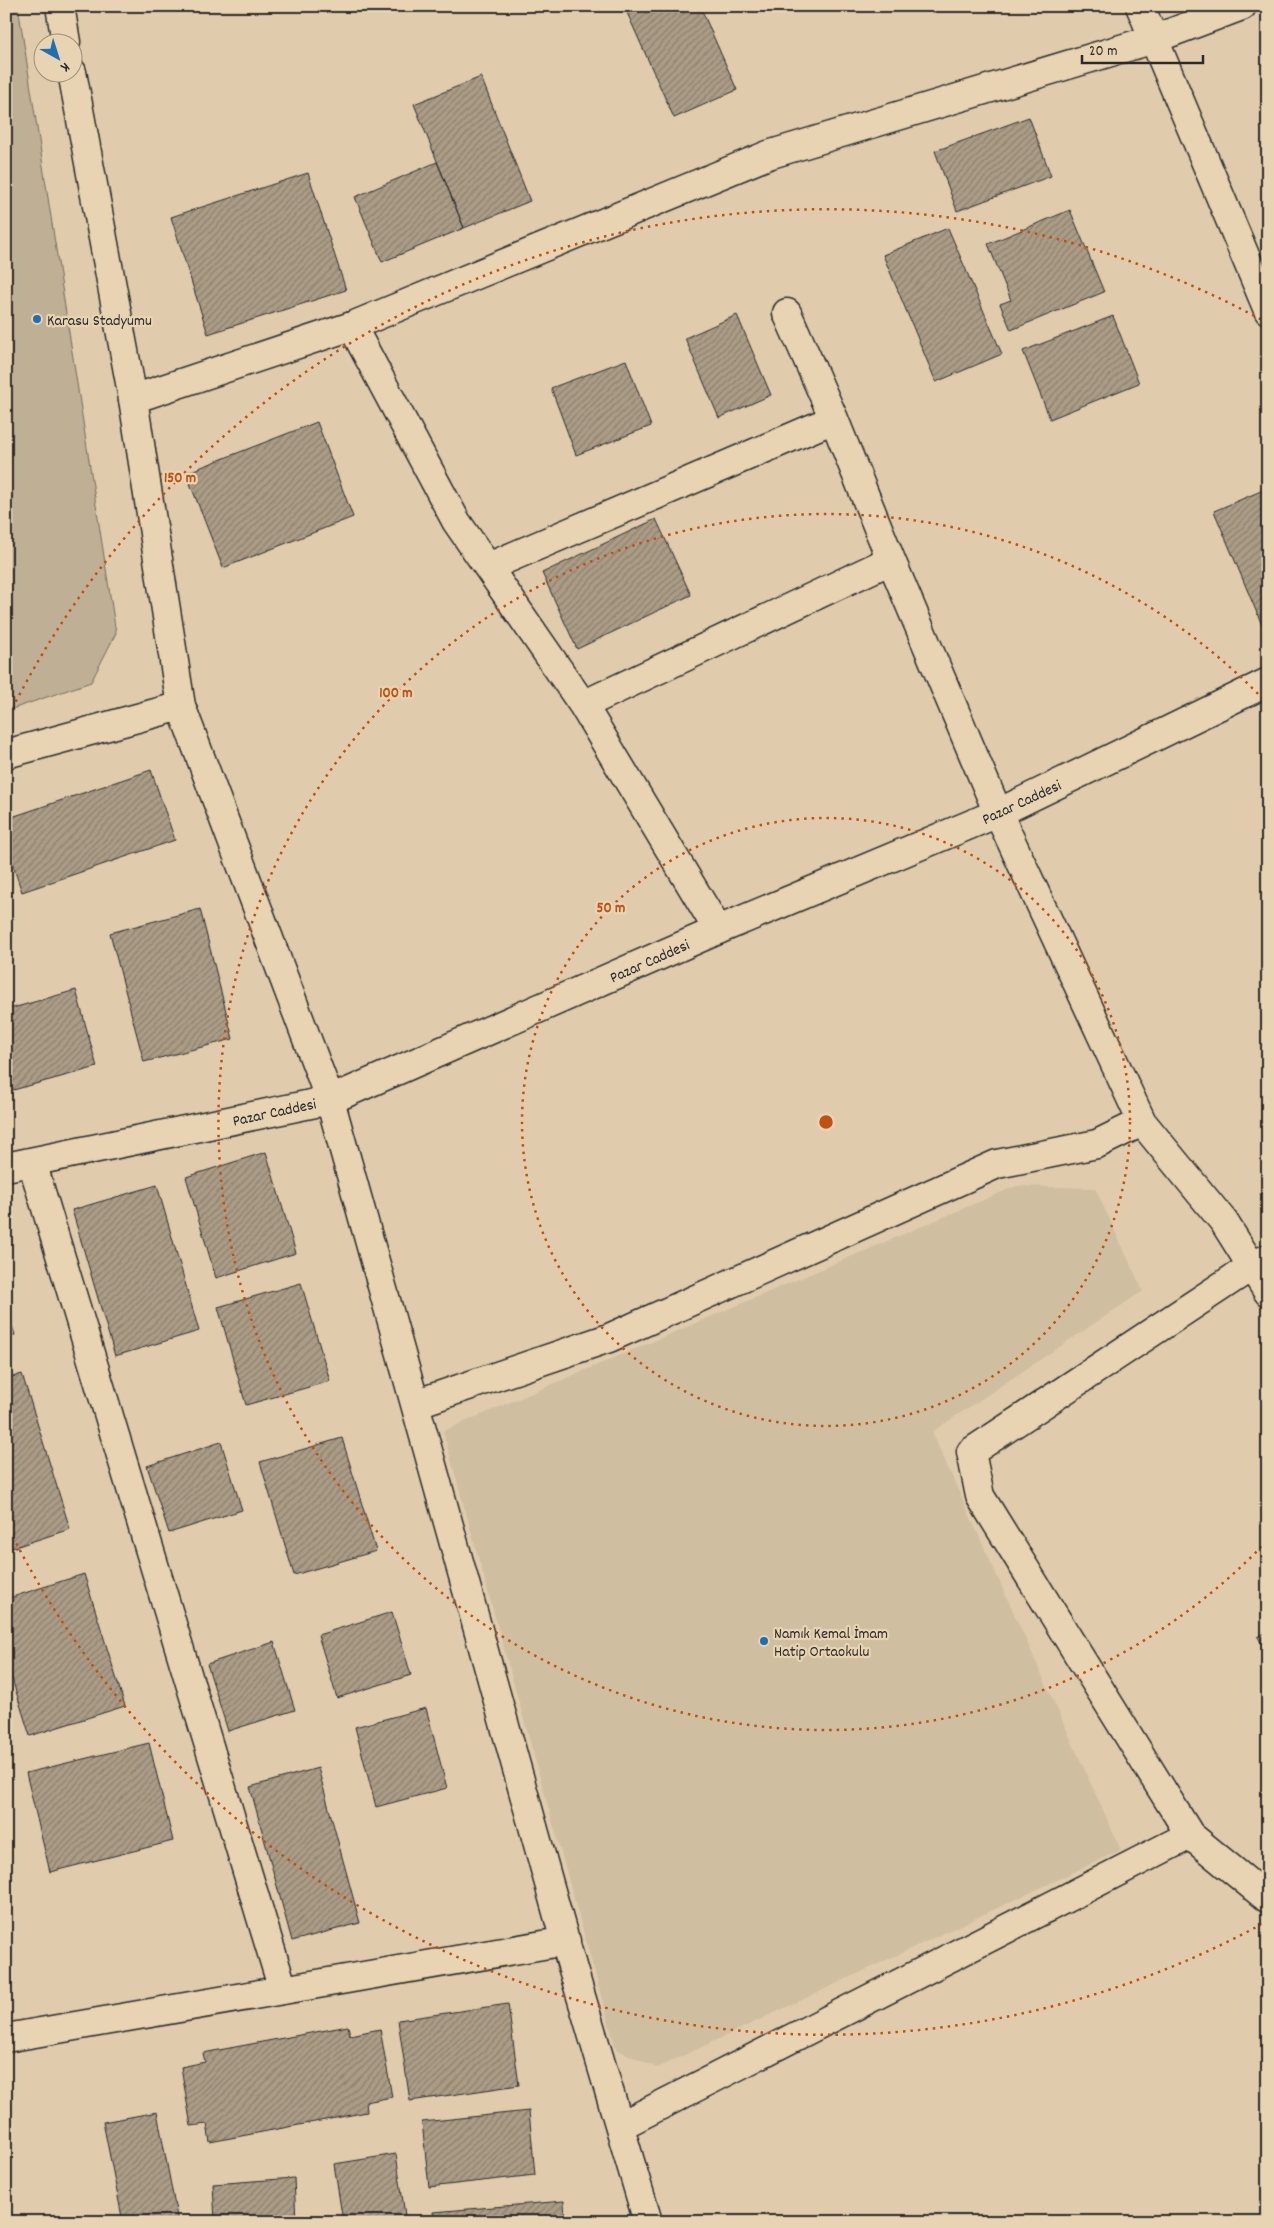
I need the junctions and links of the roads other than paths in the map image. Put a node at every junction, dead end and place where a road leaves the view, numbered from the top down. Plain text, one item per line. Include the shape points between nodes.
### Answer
1 (60, 6) edge
2 (1140, 6) edge
3 (1242, 6) edge
4 (64, 32) edge
5 (1154, 39) junction
6 (74, 82) edge
7 (1268, 310) edge
8 (786, 312) dead end
9 (352, 326) junction
10 (133, 399) junction
11 (834, 419) junction
12 (891, 560) junction
13 (488, 567) junction
14 (1268, 682) edge
15 (583, 705) junction
16 (181, 706) junction
17 (6, 754) edge
18 (998, 813) junction
19 (718, 930) junction
20 (330, 1100) junction
21 (1142, 1122) junction
22 (19, 1165) edge
23 (1260, 1262) edge
24 (1268, 1292) edge
25 (415, 1404) junction
26 (1190, 1835) junction
27 (1268, 1899) edge
28 (566, 1941) junction
29 (283, 1990) junction
30 (6, 2038) edge
31 (620, 2126) junction
32 (648, 2222) edge

1 - 4 street
2 - 5 street
3 - 5 street
5 - 7 street
5 - 9 street via 768,155
6 - 10 street
8 - 11 street
9 - 10 street
9 - 13 street via 456,521
10 - 16 street
11 - 12 street
11 - 13 street
12 - 15 street
12 - 18 street
13 - 15 street
14 - 18 street, Pazar Caddesi
15 - 19 street
16 - 17 street
16 - 20 street
18 - 19 street, Pazar Caddesi
18 - 21 street
19 - 20 street, Pazar Caddesi
20 - 22 street, Pazar Caddesi
20 - 25 street
21 - 23 street
21 - 25 street via 1097,1144 997,1164 609,1338
22 - 29 street
23 - 24 street
23 - 26 street via 971,1452 980,1496
25 - 28 street
26 - 27 street
26 - 31 street
28 - 29 street
28 - 31 street
29 - 30 street
31 - 32 street

